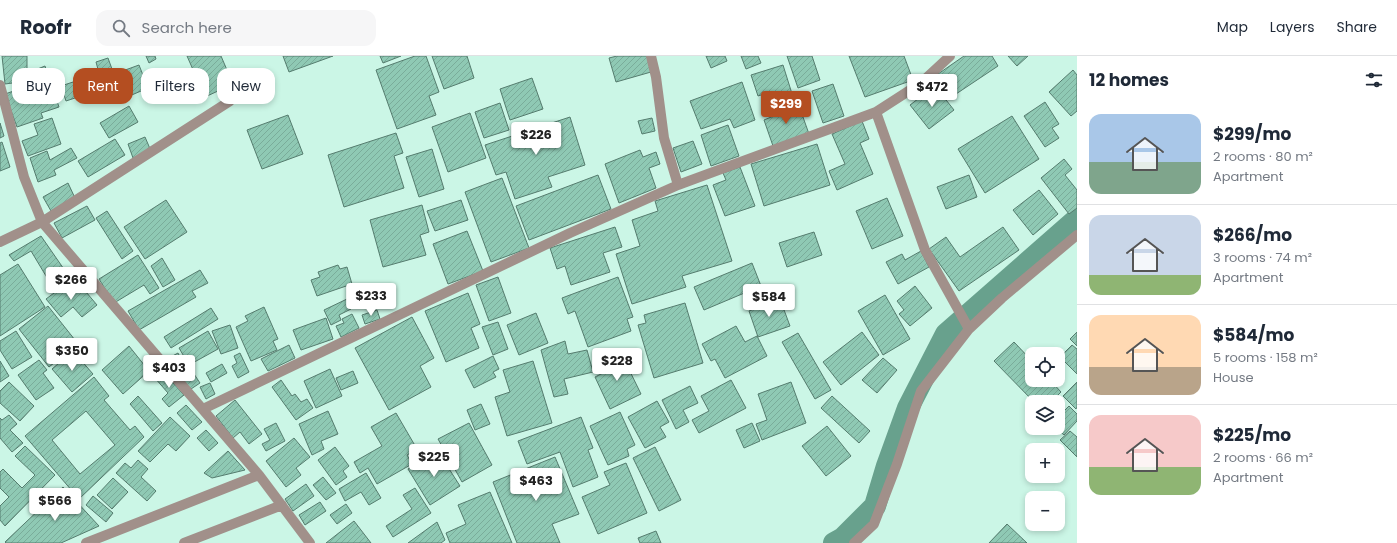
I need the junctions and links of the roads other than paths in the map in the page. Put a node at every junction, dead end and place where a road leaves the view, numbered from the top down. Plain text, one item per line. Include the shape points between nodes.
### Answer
1 (651, 56) edge
2 (950, 56) edge
3 (0, 86) edge
4 (225, 104) edge
5 (876, 112) junction
6 (678, 185) junction
7 (42, 222) junction
8 (1077, 236) edge
9 (0, 242) edge
10 (969, 329) junction
11 (203, 409) junction
12 (259, 475) junction
13 (282, 505) junction
14 (86, 543) edge
15 (184, 543) edge
16 (310, 543) edge
17 (854, 543) edge

1 - 6 street via 664,138
2 - 5 street via 921,83
3 - 7 street via 24,177
4 - 7 street
5 - 6 street
5 - 10 street via 925,250
6 - 11 street via 570,233
7 - 9 street
7 - 11 street
8 - 10 street
10 - 17 street via 921,391 874,524
11 - 12 street
12 - 13 street
12 - 14 street
13 - 15 street
13 - 16 street

